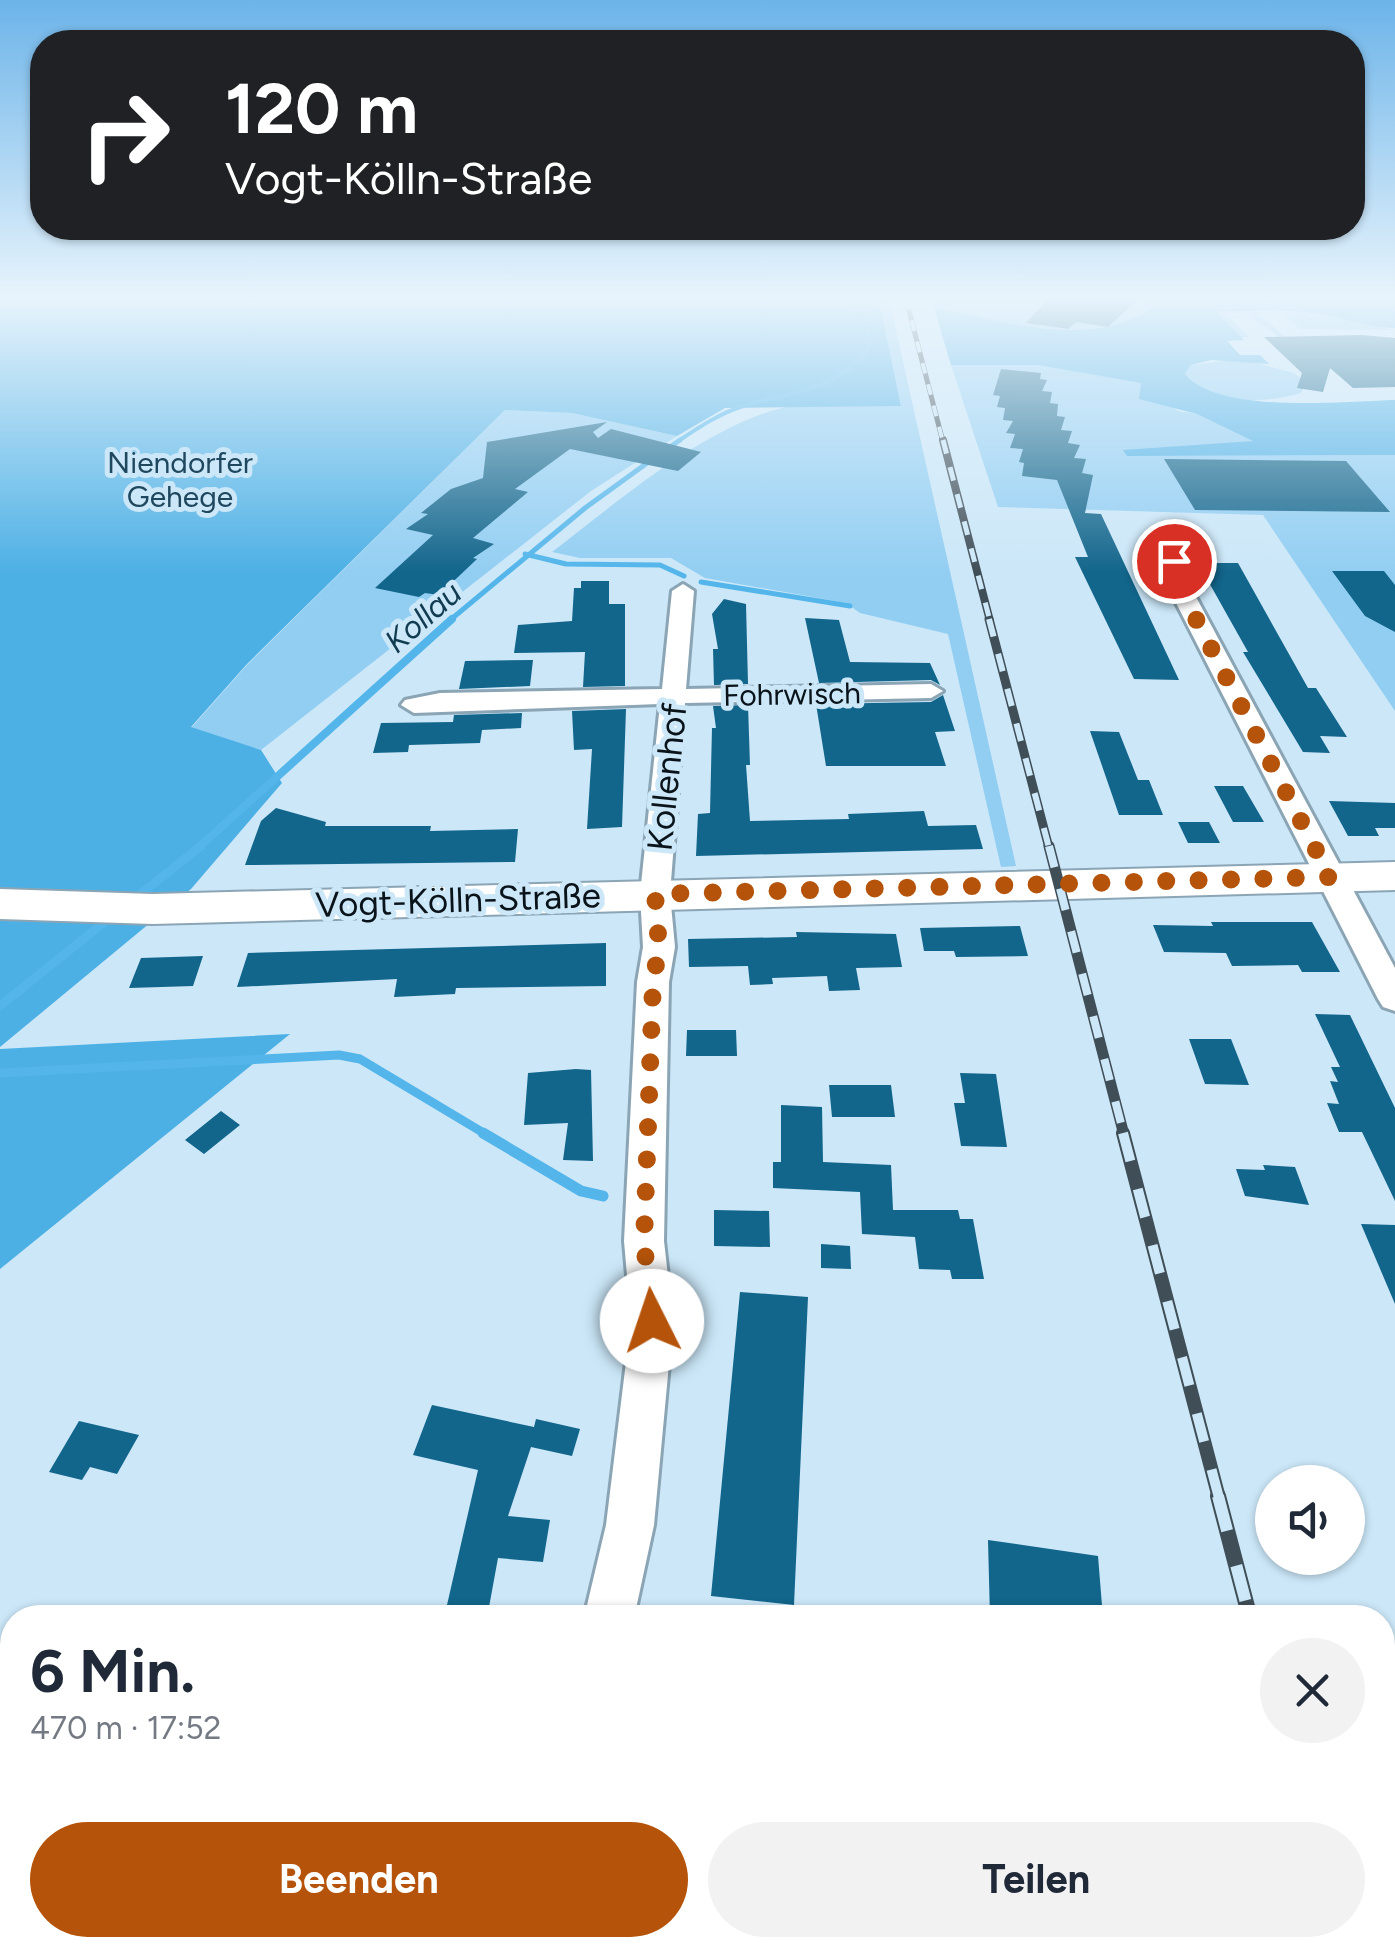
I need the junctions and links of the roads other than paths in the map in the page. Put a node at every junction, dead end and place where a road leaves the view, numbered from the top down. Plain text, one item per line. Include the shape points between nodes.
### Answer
1 (1170, 569) dead end
2 (683, 591) dead end
3 (931, 691) dead end
4 (675, 696) junction
5 (414, 705) dead end
6 (1395, 876) edge
7 (1330, 877) junction
8 (655, 894) junction
9 (0, 904) edge
10 (1395, 999) edge
11 (612, 1605) edge

1 - 7 street
2 - 4 street, Kollenhof
3 - 4 street, Fohrwisch
4 - 5 street, Fohrwisch
4 - 8 street, Kollenhof
6 - 7 street, Vogt-Kölln-Straße
7 - 8 street, Vogt-Kölln-Straße
7 - 10 street
8 - 9 street, Vogt-Kölln-Straße via 142,908
8 - 11 street, Kollenhof via 659,947 644,1242 652,1321 630,1525

